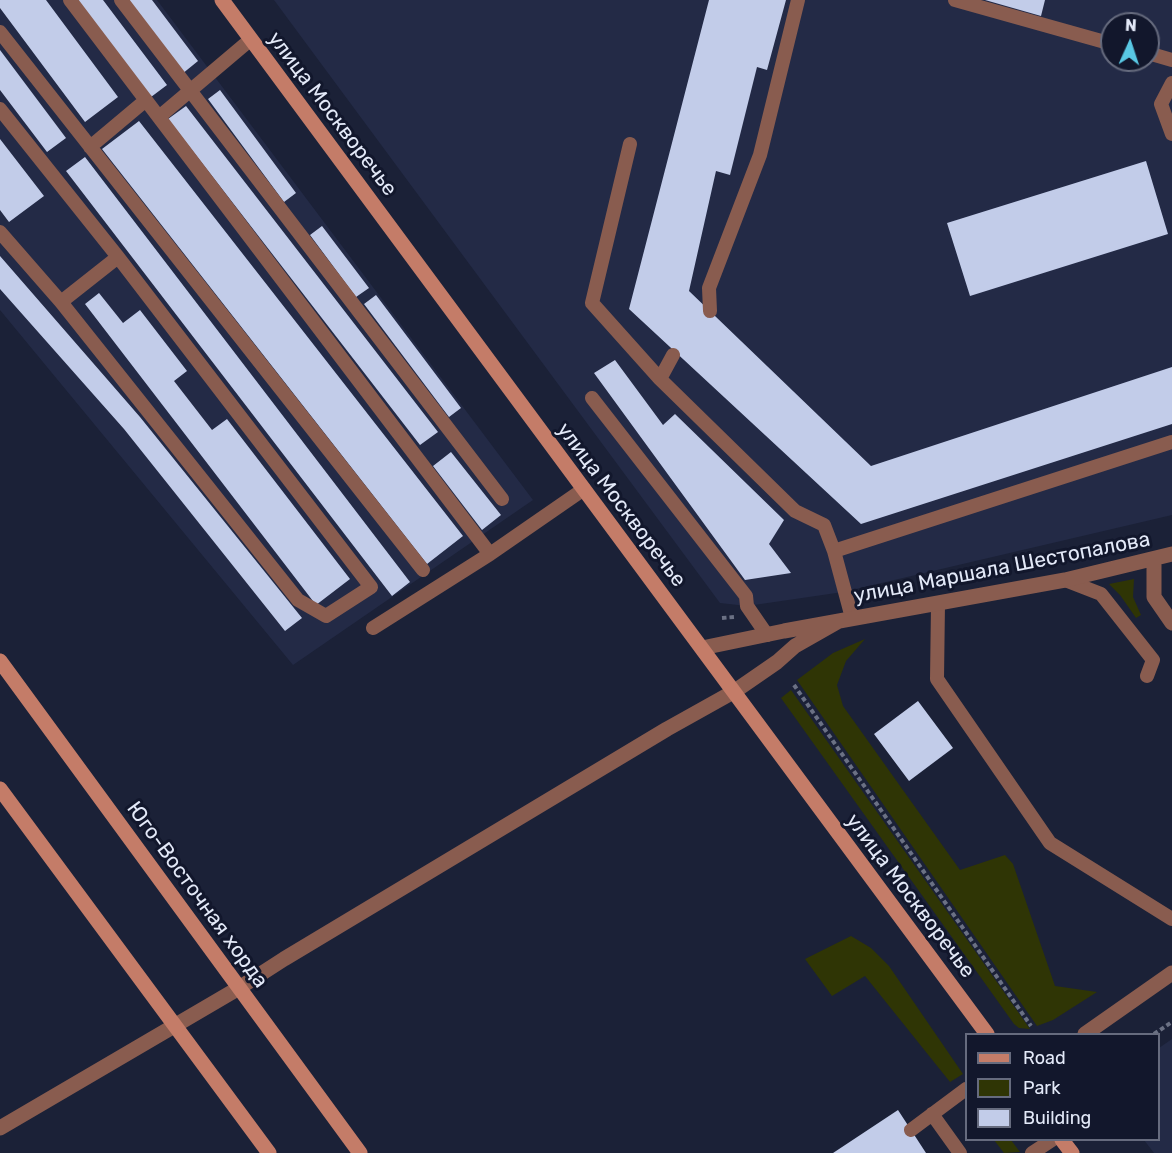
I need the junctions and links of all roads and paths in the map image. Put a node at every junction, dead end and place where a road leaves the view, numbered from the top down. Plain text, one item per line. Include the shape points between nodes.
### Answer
1 (70, 0) edge
2 (121, 0) edge
3 (222, 0) edge
4 (798, 0) edge
5 (955, 0) edge
6 (0, 32) edge
7 (250, 40) junction
8 (1100, 41) edge
9 (1172, 83) edge
10 (190, 89) junction
11 (146, 100) junction
12 (0, 109) edge
13 (159, 117) junction
14 (1172, 134) edge
15 (630, 144) dead end
16 (90, 147) junction
17 (0, 232) edge
18 (118, 257) junction
19 (61, 302) junction
20 (710, 311) dead end
21 (673, 356) dead end
22 (660, 380) junction
23 (592, 398) dead end
24 (1172, 442) edge
25 (584, 489) junction
26 (502, 499) dead end
27 (834, 551) junction
28 (490, 554) junction
29 (1172, 554) edge
30 (1154, 560) junction
31 (423, 570) dead end
32 (1065, 580) junction
33 (938, 604) junction
34 (845, 620) junction
35 (1172, 623) edge
36 (373, 628) dead end
37 (767, 635) junction
38 (702, 648) junction
39 (0, 661) edge
40 (1148, 676) dead end
41 (794, 684) dead end
42 (735, 692) junction
43 (0, 789) edge
44 (1172, 919) edge
45 (1172, 973) edge
46 (239, 988) junction
47 (1172, 1022) edge
48 (175, 1025) junction
49 (1031, 1026) dead end
50 (986, 1033) edge
51 (1088, 1033) edge
52 (1157, 1033) edge
53 (965, 1090) edge
54 (932, 1114) junction
55 (0, 1128) edge
56 (911, 1130) dead end
57 (1051, 1141) edge
58 (1063, 1141) edge
59 (269, 1153) edge
60 (360, 1153) edge
61 (960, 1153) edge
62 (1032, 1153) edge
63 (1072, 1153) edge

1 - 11 lane
2 - 10 lane
3 - 7 main road, улица Москворечье
4 - 20 lane via 760,155 709,288
5 - 8 lane
6 - 16 lane
7 - 10 lane
7 - 25 main road, улица Москворечье
9 - 14 lane via 1161,104
10 - 13 lane
10 - 26 lane
11 - 13 lane
11 - 16 lane
12 - 18 lane
13 - 28 lane
15 - 22 lane via 592,303
16 - 31 lane
17 - 19 lane
18 - 19 lane
18 - 19 lane via 371,587 326,616 298,600
21 - 22 lane
22 - 27 lane via 795,511 824,525
23 - 37 lane via 746,596 747,606
24 - 27 lane
25 - 28 lane
25 - 38 main road, улица Москворечье
27 - 34 lane
28 - 36 lane
29 - 30 street, улица Маршала Шестопалова
30 - 32 street, улица Маршала Шестопалова
30 - 35 street via 1154,597
32 - 33 street, улица Маршала Шестопалова
32 - 40 lane via 1101,594 1153,660
33 - 34 street, улица Маршала Шестопалова
33 - 44 lane via 937,679 1050,843
34 - 37 street, улица Маршала Шестопалова
34 - 42 street via 795,646
37 - 38 street, улица Маршала Шестопалова
38 - 42 main road, улица Москворечье
39 - 46 main road, Юго-Восточная хорда
41 - 49 path
42 - 46 street via 667,729
42 - 50 main road, улица Москворечье
43 - 48 main road
45 - 51 street
46 - 48 street
46 - 60 main road, Юго-Восточная хорда
47 - 52 path
48 - 55 street
48 - 59 main road
53 - 54 lane
54 - 56 lane
54 - 61 lane
57 - 62 lane
58 - 63 main road

